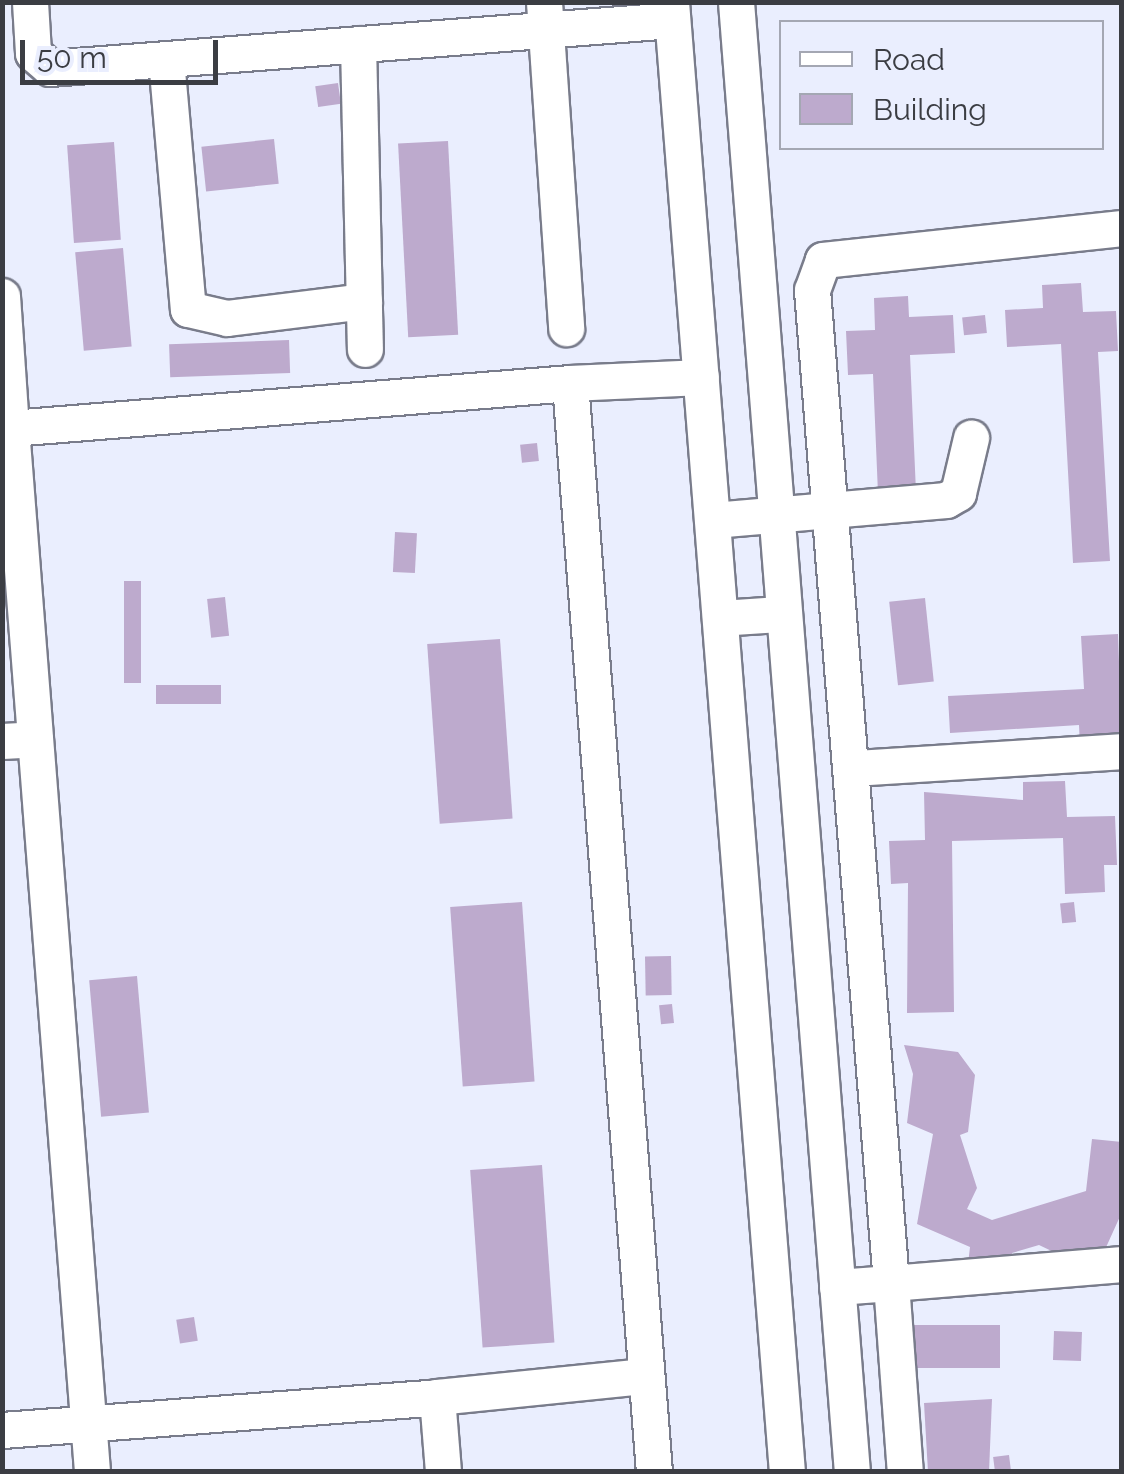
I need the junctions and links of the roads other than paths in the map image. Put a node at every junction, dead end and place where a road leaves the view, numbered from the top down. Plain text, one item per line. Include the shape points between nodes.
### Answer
1 (30, 2) edge
2 (736, 2) edge
3 (671, 11) edge
4 (546, 16) edge
5 (358, 44) junction
6 (166, 59) junction
7 (1122, 228) edge
8 (364, 302) junction
9 (3, 318) edge
10 (566, 328) dead end
11 (365, 349) dead end
12 (701, 377) junction
13 (570, 383) junction
14 (11, 428) junction
15 (972, 438) dead end
16 (828, 510) junction
17 (774, 516) junction
18 (712, 520) junction
19 (781, 614) junction
20 (720, 618) junction
21 (19, 740) edge
22 (1122, 752) edge
23 (854, 768) junction
24 (1122, 1264) edge
25 (891, 1283) junction
26 (836, 1286) junction
27 (646, 1376) junction
28 (437, 1398) junction
29 (89, 1424) junction
30 (2, 1430) edge
31 (92, 1472) edge
32 (443, 1472) edge
33 (654, 1472) edge
34 (788, 1472) edge
35 (852, 1472) edge
36 (905, 1472) edge

1 - 6 street via 33,53 50,68
2 - 17 street
3 - 4 street
3 - 12 street
4 - 5 street
4 - 10 street
5 - 6 street
5 - 8 street
6 - 8 street via 188,309 199,319 228,318
7 - 16 street via 823,260 812,290
8 - 11 street
9 - 14 street
12 - 13 street
12 - 18 street
13 - 14 street
13 - 27 street
14 - 21 street
15 - 16 street via 958,493 946,500
16 - 17 street
16 - 23 street
17 - 18 street
17 - 19 street
18 - 20 street
19 - 20 street
19 - 26 street
20 - 34 street
21 - 29 street
22 - 23 street
23 - 25 street
24 - 25 street
25 - 26 street
25 - 36 street
26 - 35 street
27 - 28 street
27 - 33 street
28 - 29 street
28 - 32 street
29 - 30 street
29 - 31 street

